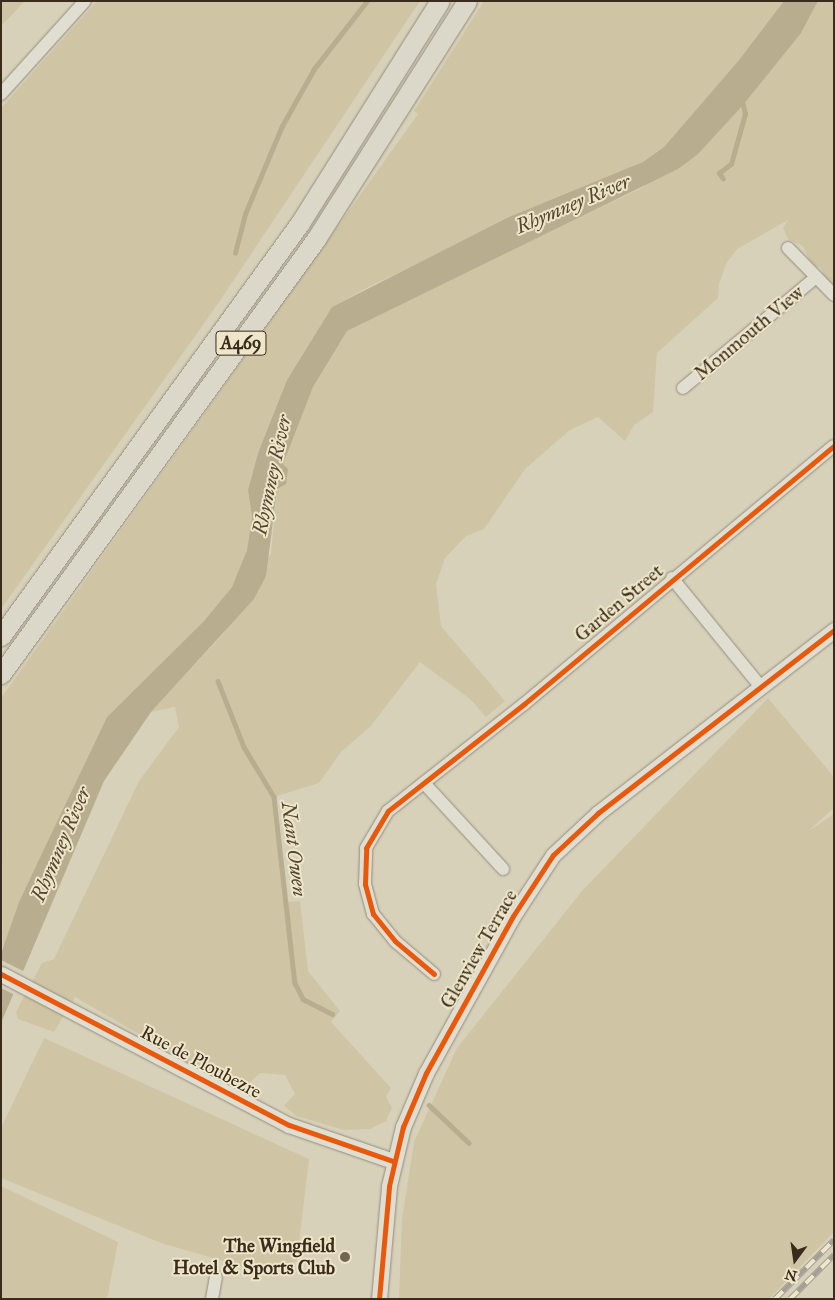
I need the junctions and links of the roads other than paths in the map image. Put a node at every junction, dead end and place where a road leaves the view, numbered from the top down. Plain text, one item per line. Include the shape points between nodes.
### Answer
1 (85, 1) edge
2 (440, 1) edge
3 (467, 1) edge
4 (1, 94) edge
5 (788, 248) dead end
6 (816, 277) junction
7 (834, 296) edge
8 (683, 388) dead end
9 (834, 446) edge
10 (672, 578) junction
11 (834, 630) edge
12 (1, 636) edge
13 (1, 674) edge
14 (765, 684) junction
15 (424, 783) junction
16 (503, 869) dead end
17 (1, 974) edge
18 (434, 974) dead end
19 (393, 1161) junction
20 (216, 1277) dead end
21 (212, 1299) edge
22 (379, 1299) edge

1 - 4 street
2 - 12 main road, A469 via 300,223
3 - 13 main road, A469 via 316,239
5 - 6 street
6 - 7 street
6 - 8 street, Monmouth View
9 - 10 street, Garden Street
10 - 14 street
10 - 15 street, Garden Street
11 - 14 street, Glenview Terrace
14 - 19 street, Glenview Terrace via 598,813 553,855 512,916 426,1073 403,1127
15 - 16 street
15 - 18 street, Garden Street via 388,811 366,848 364,884 373,914 395,941
17 - 19 street, Rue de Ploubezre via 289,1125
19 - 22 street, Glenview Terrace
20 - 21 street

